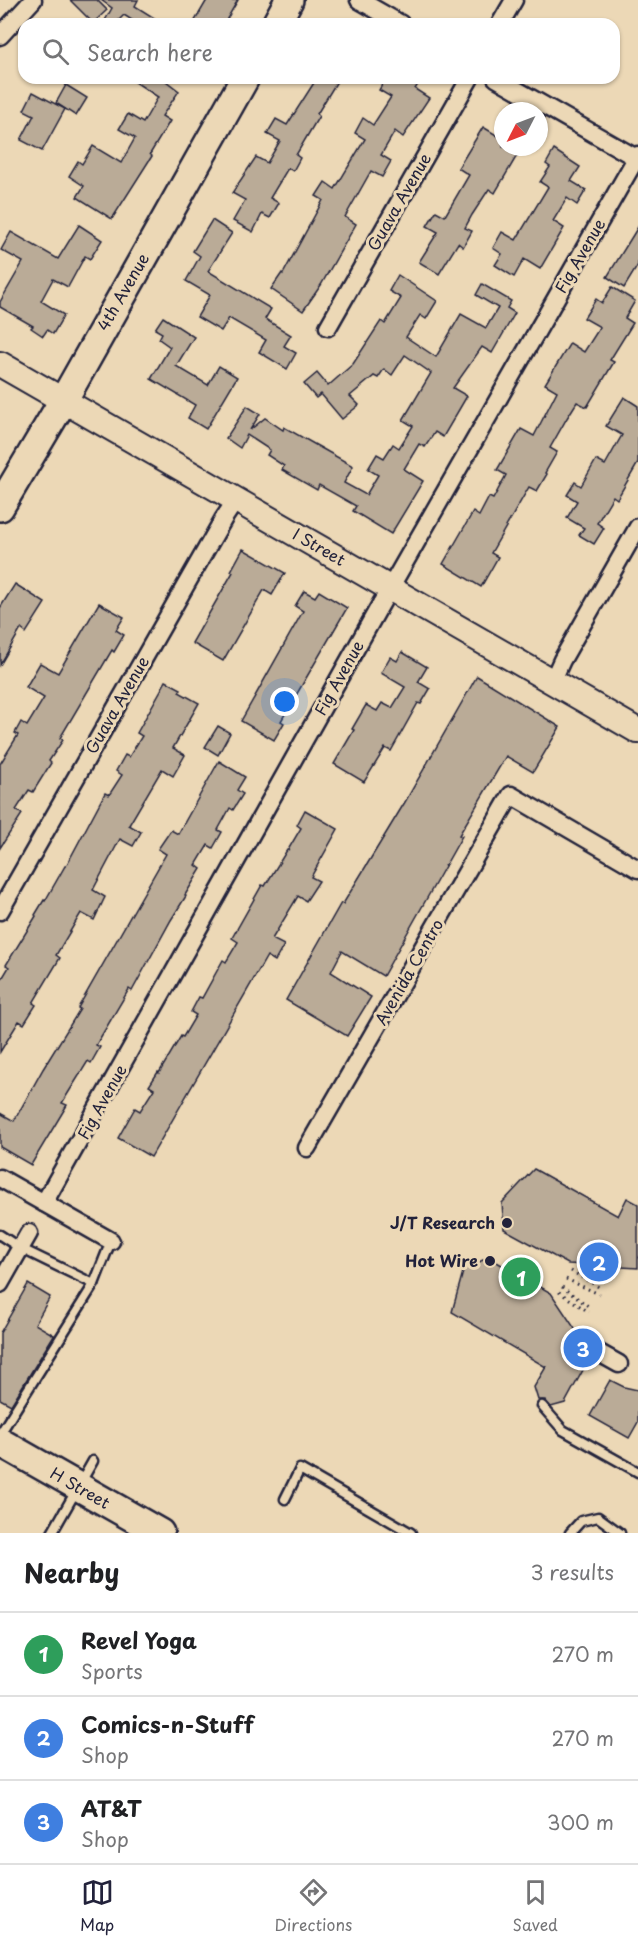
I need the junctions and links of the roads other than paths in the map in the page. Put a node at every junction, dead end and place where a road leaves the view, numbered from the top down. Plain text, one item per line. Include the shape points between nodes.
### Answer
1 (33, 0) edge
2 (289, 0) edge
3 (359, 0) edge
4 (514, 0) edge
5 (279, 18) edge
6 (390, 18) edge
7 (504, 18) edge
8 (0, 36) edge
9 (242, 84) edge
10 (467, 84) edge
11 (507, 84) edge
12 (638, 157) edge
13 (328, 327) dead end
14 (0, 364) edge
15 (63, 401) junction
16 (236, 500) junction
17 (0, 507) edge
18 (638, 527) edge
19 (391, 588) junction
20 (552, 682) junction
21 (638, 731) edge
22 (638, 869) edge
23 (0, 911) edge
24 (307, 1148) dead end
25 (0, 1178) edge
26 (44, 1203) junction
27 (30, 1233) dead end
28 (0, 1235) edge
29 (111, 1241) joint
30 (20, 1248) junction
31 (0, 1284) edge
32 (94, 1284) junction
33 (594, 1350) dead end
34 (619, 1364) dead end
35 (542, 1406) dead end
36 (0, 1434) edge
37 (0, 1442) edge
38 (93, 1461) dead end
39 (638, 1472) edge
40 (78, 1487) junction
41 (285, 1499) dead end
42 (52, 1533) edge
43 (160, 1533) edge
44 (411, 1533) edge
45 (570, 1533) edge
46 (620, 1533) edge

1 - 8 street
2 - 5 main road
3 - 6 street
4 - 7 street
9 - 15 main road, 4th Avenue
10 - 13 street, Guava Avenue
11 - 12 street
12 - 19 street, Fig Avenue
14 - 15 street, I Street
15 - 16 street, I Street
15 - 17 main road, 4th Avenue
16 - 19 street, I Street
16 - 23 street, Guava Avenue
18 - 20 street
19 - 20 street, I Street
19 - 26 street, Fig Avenue
20 - 21 street, I Street
22 - 24 street, Avenida Centro via 511,795
25 - 26 street
26 - 29 street
27 - 30 street
28 - 30 lane
29 - 32 lane
30 - 31 street
30 - 32 lane
32 - 36 lane
33 - 34 street
35 - 39 lane via 562,1430
37 - 40 main road, H Street
38 - 40 lane
40 - 42 lane
40 - 43 main road, H Street
41 - 44 lane via 300,1469
45 - 46 lane via 582,1521 598,1517

